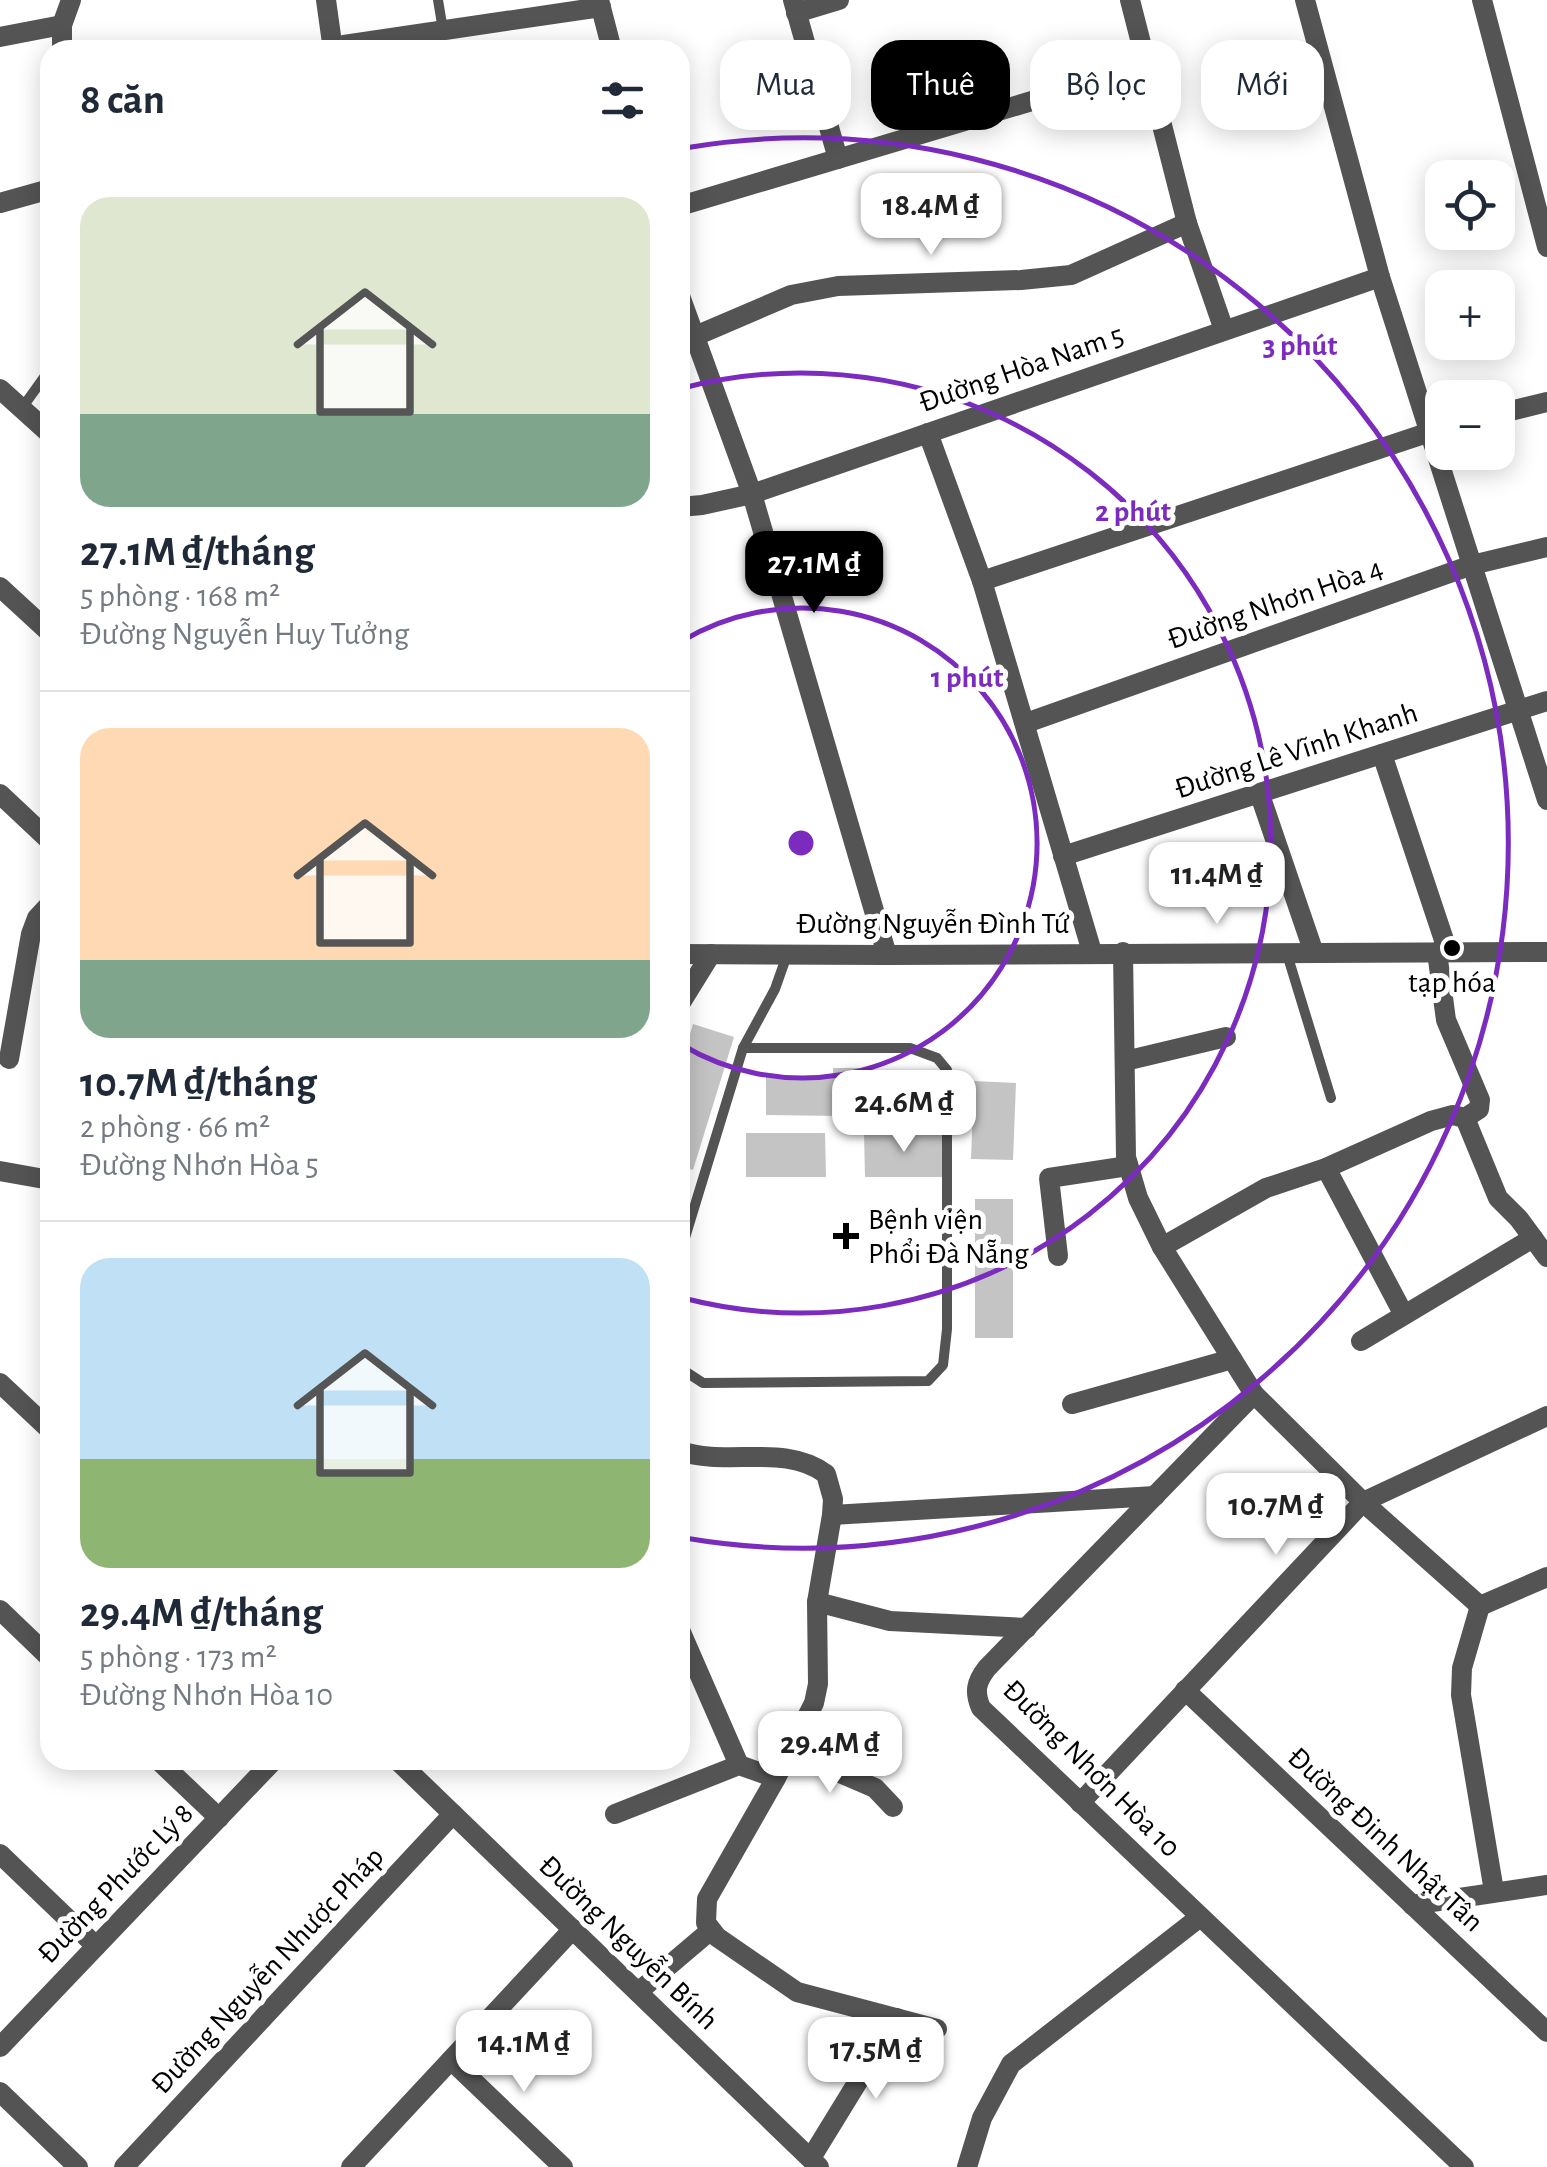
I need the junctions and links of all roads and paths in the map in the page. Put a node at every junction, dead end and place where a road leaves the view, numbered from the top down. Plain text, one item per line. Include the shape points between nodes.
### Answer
1 (71, 0) edge
2 (326, 0) edge
3 (438, 0) edge
4 (839, 0) edge
5 (1130, 0) edge
6 (1305, 0) edge
7 (1482, 0) edge
8 (600, 3) edge
9 (794, 7) edge
10 (62, 24) junction
11 (444, 31) junction
12 (0, 37) edge
13 (62, 40) edge
14 (332, 40) edge
15 (380, 40) edge
16 (609, 40) edge
17 (1142, 40) edge
18 (1030, 101) edge
19 (1165, 130) edge
20 (838, 158) junction
21 (40, 192) edge
22 (0, 202) edge
23 (690, 203) edge
24 (1188, 223) junction
25 (1547, 246) edge
26 (1380, 277) junction
27 (690, 328) edge
28 (1224, 330) junction
29 (693, 337) junction
30 (40, 383) edge
31 (0, 389) edge
32 (1425, 402) edge
33 (1547, 402) edge
34 (22, 408) junction
35 (1515, 410) edge
36 (40, 425) edge
37 (928, 433) junction
38 (1425, 433) edge
39 (1446, 470) edge
40 (752, 494) junction
41 (690, 507) edge
42 (1547, 547) edge
43 (1472, 565) junction
44 (982, 580) junction
45 (0, 587) edge
46 (40, 624) edge
47 (1547, 700) edge
48 (1520, 707) junction
49 (1026, 723) junction
50 (1382, 754) junction
51 (0, 794) edge
52 (1260, 795) junction
53 (1547, 800) edge
54 (18, 811) junction
55 (0, 824) edge
56 (40, 832) edge
57 (1063, 856) junction
58 (40, 916) edge
59 (1092, 952) junction
60 (1123, 952) junction
61 (1287, 952) junction
62 (1442, 952) junction
63 (1547, 952) edge
64 (1314, 953) junction
65 (690, 954) edge
66 (711, 954) junction
67 (788, 954) junction
68 (887, 955) junction
69 (690, 988) edge
70 (1226, 1038) dead end
71 (742, 1048) junction
72 (9, 1059) dead end
73 (1124, 1062) junction
74 (1332, 1098) dead end
75 (1466, 1118) junction
76 (1128, 1166) junction
77 (1326, 1168) junction
78 (0, 1171) edge
79 (40, 1178) edge
80 (690, 1221) edge
81 (1533, 1238) junction
82 (1162, 1248) junction
83 (1058, 1256) dead end
84 (1547, 1257) edge
85 (1404, 1315) junction
86 (1361, 1341) dead end
87 (1232, 1359) junction
88 (690, 1375) edge
89 (0, 1383) edge
90 (1254, 1394) junction
91 (1072, 1404) dead end
92 (1547, 1416) edge
93 (40, 1421) edge
94 (690, 1454) edge
95 (1156, 1496) junction
96 (1363, 1502) junction
97 (832, 1515) junction
98 (1547, 1577) edge
99 (818, 1602) junction
100 (1480, 1606) junction
101 (0, 1610) edge
102 (1026, 1628) junction
103 (40, 1648) edge
104 (690, 1652) edge
105 (1185, 1690) junction
106 (791, 1752) junction
107 (740, 1765) junction
108 (169, 1770) edge
109 (265, 1770) edge
110 (407, 1770) edge
111 (776, 1778) junction
112 (1080, 1803) junction
113 (893, 1807) dead end
114 (453, 1814) junction
115 (615, 1814) dead end
116 (219, 1818) junction
117 (0, 1854) edge
118 (1547, 1885) edge
119 (1494, 1891) junction
120 (1412, 1905) junction
121 (1200, 1916) junction
122 (572, 1929) junction
123 (710, 1930) junction
124 (96, 1946) junction
125 (638, 1992) junction
126 (897, 2018) junction
127 (936, 2029) dead end
128 (1547, 2032) edge
129 (0, 2047) edge
130 (451, 2060) junction
131 (0, 2092) edge
132 (815, 2163) edge
133 (78, 2167) edge
134 (124, 2167) edge
135 (351, 2167) edge
136 (563, 2167) edge
137 (966, 2167) edge
138 (1464, 2167) edge

1 - 10 street
2 - 14 street
3 - 11 lane
4 - 9 street
5 - 17 street
6 - 26 street
7 - 25 street
8 - 11 street
8 - 16 street
9 - 20 street
10 - 12 street
10 - 13 street
11 - 15 street
18 - 20 street
19 - 24 street
20 - 23 street
21 - 22 street
24 - 28 street
24 - 29 street via 1070,275 838,286 791,296
26 - 28 street, Đường Hòa Nam 5
26 - 32 street
27 - 29 street
28 - 37 street, Đường Hòa Nam 5
29 - 40 street
30 - 34 lane
31 - 34 street
33 - 35 street
34 - 36 street
37 - 40 street, Đường Hòa Nam 5
37 - 44 street
38 - 44 street
39 - 43 street
40 - 41 street, Đường Hòa Nam 5
40 - 68 street
42 - 43 street, Đường Nhơn Hòa 4
43 - 48 street
43 - 49 street, Đường Nhơn Hòa 4
44 - 49 street
45 - 46 street
47 - 48 street, Đường Lê Vĩnh Khanh
48 - 50 street, Đường Lê Vĩnh Khanh
48 - 53 street
49 - 57 street
50 - 52 street, Đường Lê Vĩnh Khanh
50 - 62 street
51 - 54 street
52 - 57 street, Đường Lê Vĩnh Khanh
52 - 64 street
54 - 55 street
54 - 56 street
57 - 59 street
58 - 72 street
59 - 60 street, Đường Nguyễn Đình Tứ
59 - 68 street, Đường Nguyễn Đình Tứ
60 - 61 street, Đường Nguyễn Đình Tứ
60 - 73 street
61 - 64 street, Đường Nguyễn Đình Tứ
61 - 74 lane
62 - 63 street, Đường Nguyễn Đình Tứ
62 - 64 street, Đường Nguyễn Đình Tứ
62 - 75 street via 1446,1020 1480,1100
65 - 66 street, Đường Nguyễn Đình Tứ
66 - 67 street, Đường Nguyễn Đình Tứ
66 - 69 street
67 - 68 street, Đường Nguyễn Đình Tứ
67 - 71 lane
70 - 73 street
71 - 80 lane
71 - 88 lane via 910,1048 947,1070 942,1365 928,1381 703,1383
73 - 76 street
75 - 77 street via 1431,1121
75 - 81 street via 1498,1198
76 - 82 street
76 - 83 street via 1049,1178
77 - 82 street via 1266,1188
77 - 85 street
78 - 79 street
81 - 84 street
81 - 85 street
82 - 87 street
85 - 86 street
87 - 90 street
87 - 91 street
89 - 93 street
90 - 95 street, Đường Nhơn Hòa 10
90 - 96 street
92 - 96 street
94 - 97 street via 815,1466 830,1485
95 - 97 street
95 - 102 street, Đường Nhơn Hòa 10
96 - 100 street
96 - 105 street
97 - 99 street
98 - 100 street
99 - 102 street via 890,1621
99 - 106 street via 817,1693
100 - 119 street via 1461,1695
101 - 103 street
102 - 112 street, Đường Nhơn Hòa 10 via 980,1677 977,1698
104 - 107 street
105 - 112 street
105 - 120 street, Đường Đinh Nhật Tân
106 - 111 street
106 - 113 street via 875,1788
107 - 111 street
107 - 115 street
108 - 116 street
109 - 116 street, Đường Phước Lý 8
110 - 114 street, Đường Nguyễn Bính
111 - 123 street via 708,1899
112 - 121 street, Đường Nhơn Hòa 10
114 - 122 street, Đường Nguyễn Bính
114 - 134 street, Đường Nguyễn Nhược Pháp
116 - 124 street, Đường Phước Lý 8
117 - 124 street
118 - 119 street
119 - 120 street
120 - 128 street, Đường Đinh Nhật Tân
121 - 137 street via 1011,2064
121 - 138 street, Đường Nhơn Hòa 10
122 - 125 street, Đường Nguyễn Bính
122 - 130 street
123 - 125 street
123 - 126 street via 797,1992
124 - 129 street, Đường Phước Lý 8
125 - 132 street, Đường Nguyễn Bính
126 - 127 street
126 - 132 street
130 - 135 street
130 - 136 street
131 - 133 street

